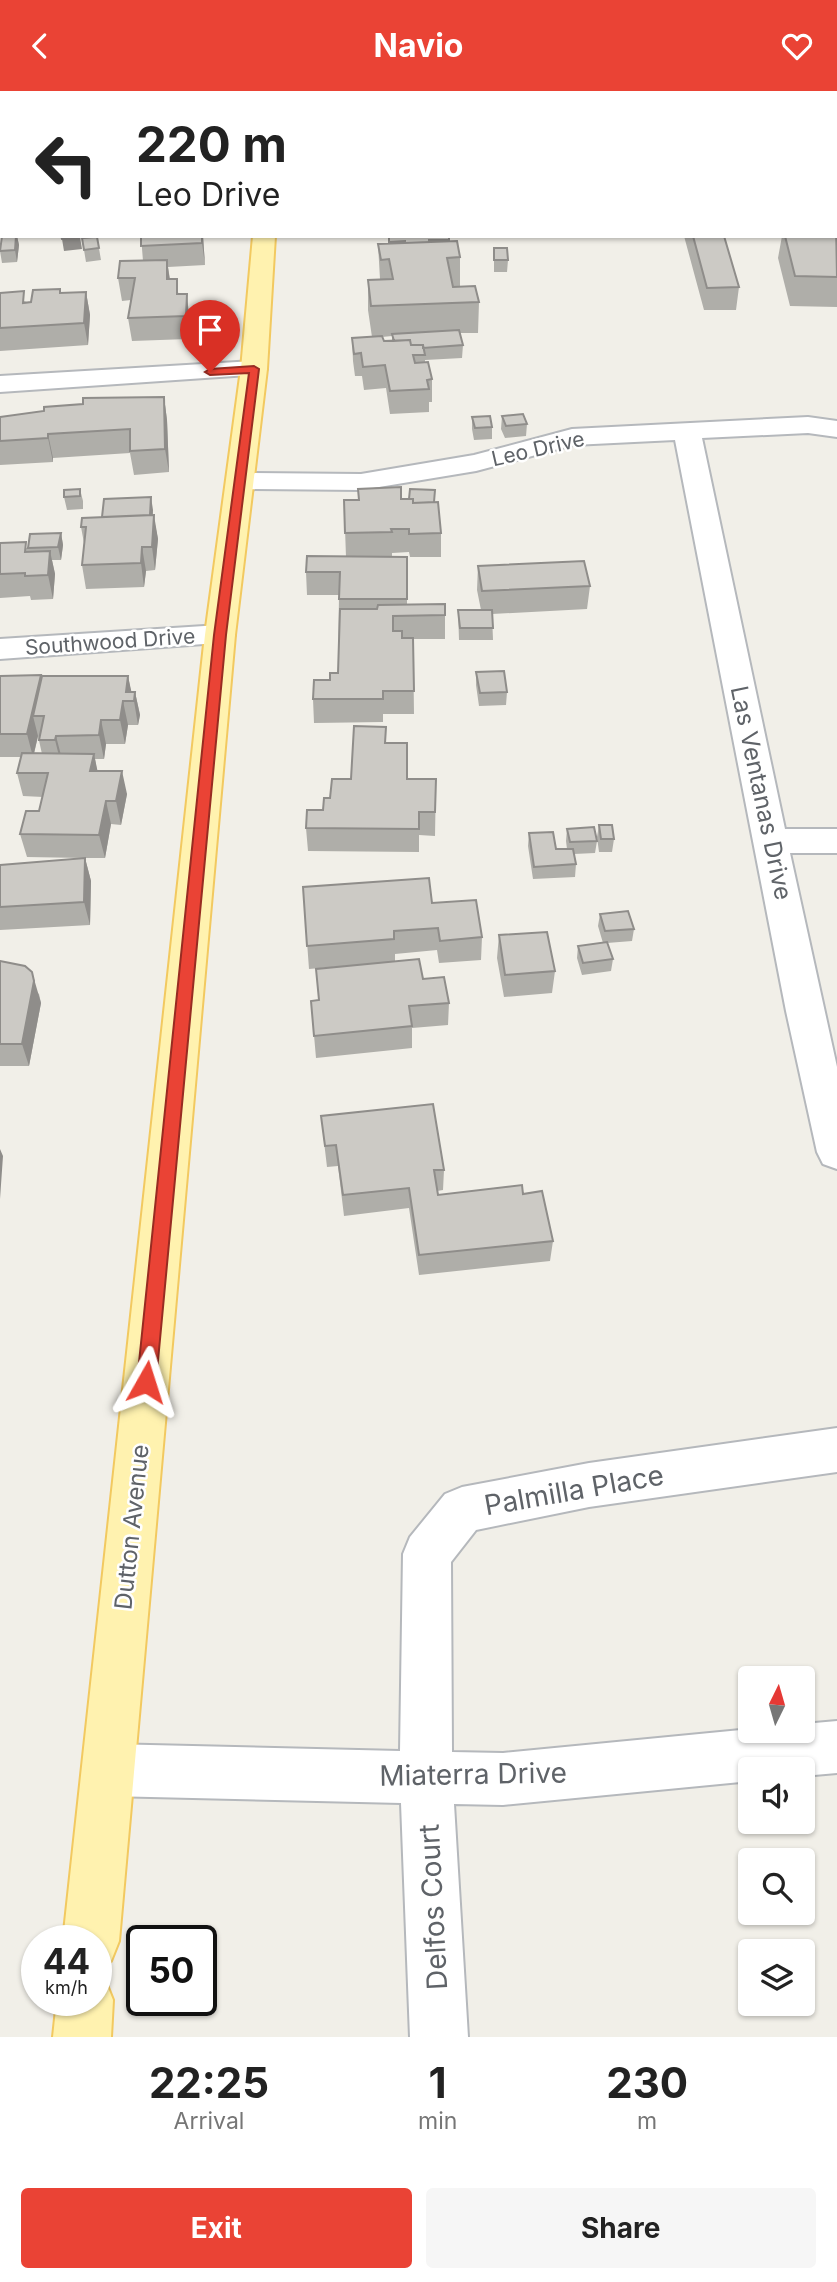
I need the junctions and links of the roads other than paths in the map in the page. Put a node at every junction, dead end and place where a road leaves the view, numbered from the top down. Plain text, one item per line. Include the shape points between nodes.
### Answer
1 (264, 238) edge
2 (254, 369) junction
3 (0, 384) edge
4 (837, 429) edge
5 (687, 432) junction
6 (240, 481) junction
7 (220, 635) junction
8 (0, 649) edge
9 (771, 841) junction
10 (837, 841) edge
11 (837, 1152) edge
12 (837, 1450) edge
13 (837, 1747) edge
14 (108, 1770) junction
15 (426, 1777) junction
16 (93, 1925) edge
17 (84, 2016) edge
18 (82, 2037) edge
19 (439, 2037) edge

1 - 2 main road, Dutton Avenue
2 - 3 street
2 - 6 main road, Dutton Avenue
4 - 5 street, Leo Drive via 808,425
5 - 6 street, Leo Drive via 572,437 476,463 361,482
5 - 9 street, Las Ventanas Drive
6 - 7 main road, Dutton Avenue
7 - 8 street, Southwood Drive
7 - 14 main road, Dutton Avenue
9 - 10 street
9 - 11 street, Las Ventanas Drive
12 - 15 street, Palmilla Place via 589,1485 462,1510 428,1554
13 - 15 street, Miaterra Drive via 503,1779
14 - 15 street, Miaterra Drive
14 - 16 main road, Dutton Avenue
15 - 19 street, Delfos Court
17 - 18 main road

